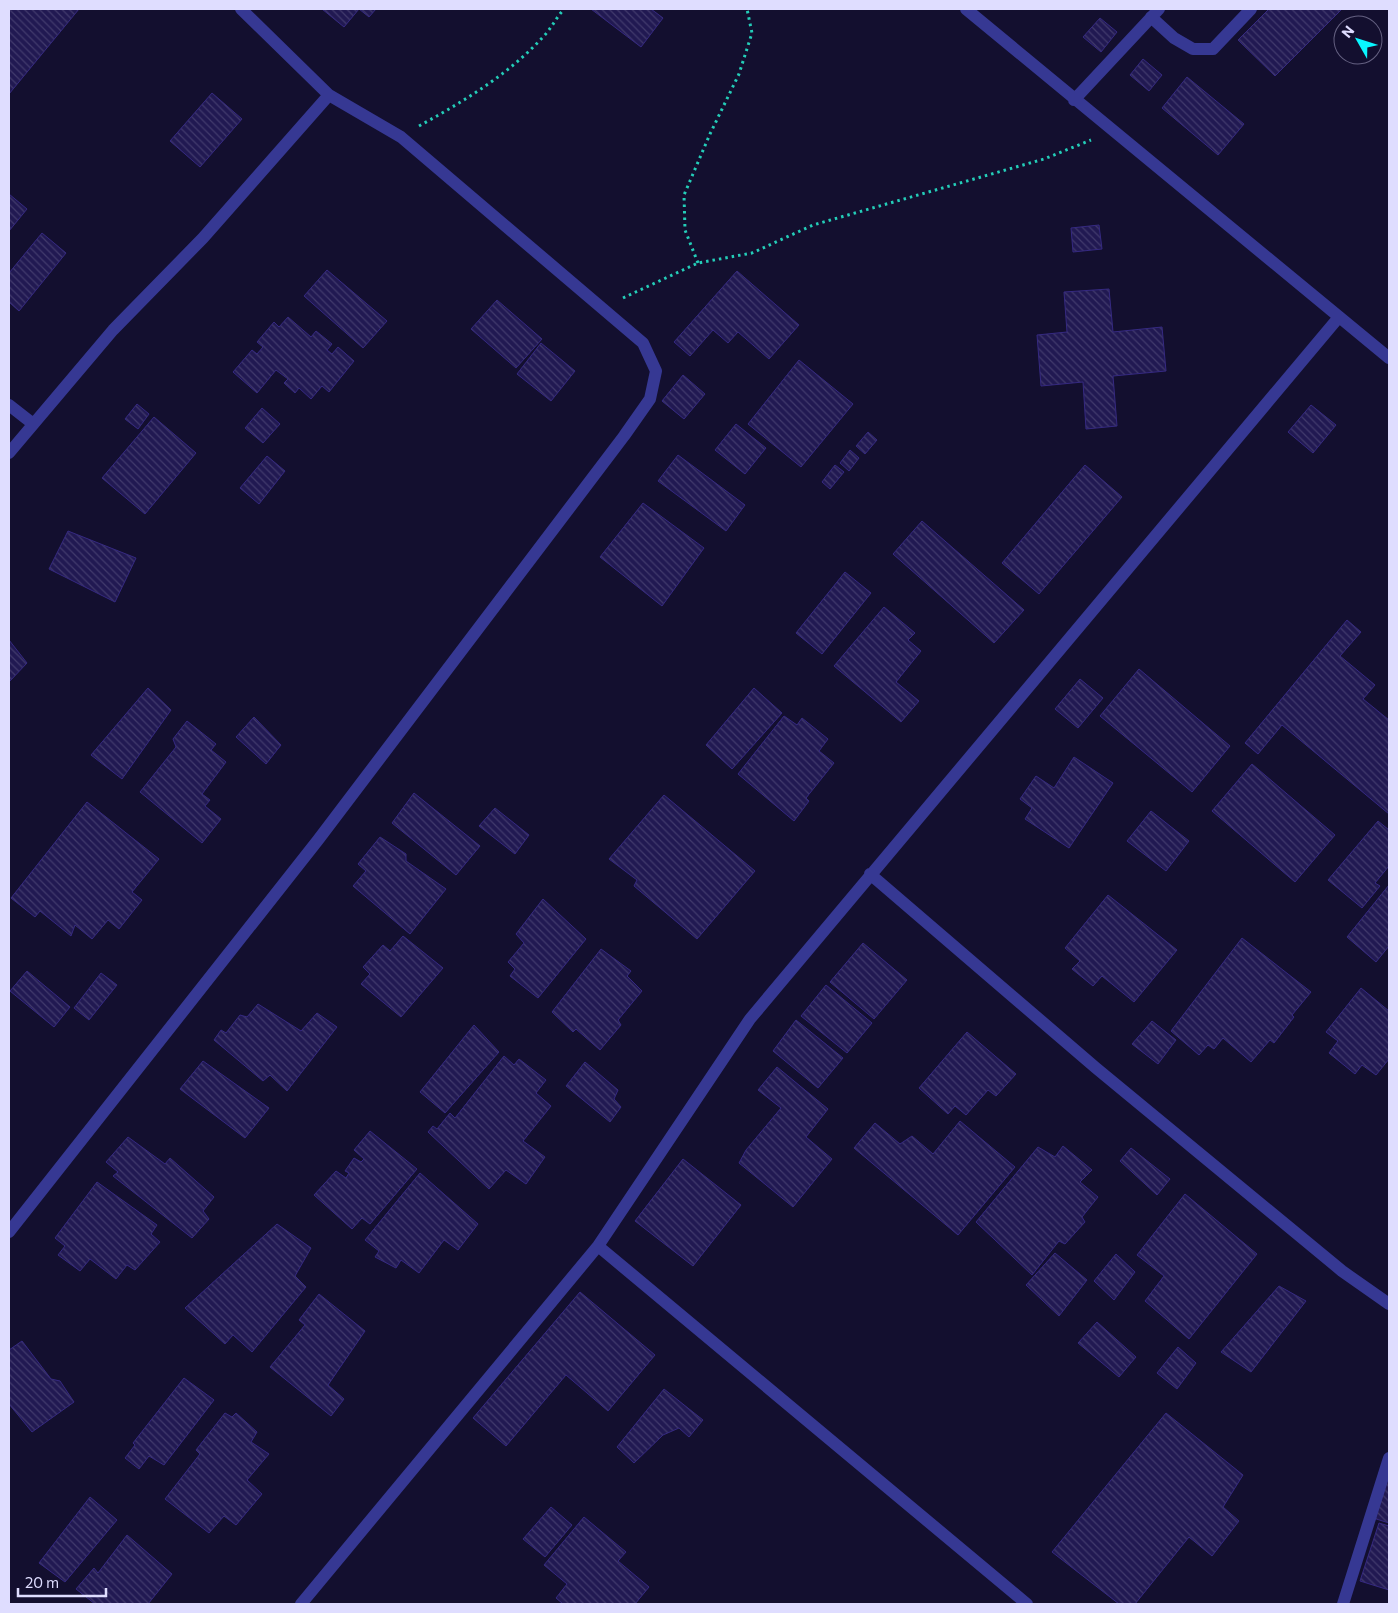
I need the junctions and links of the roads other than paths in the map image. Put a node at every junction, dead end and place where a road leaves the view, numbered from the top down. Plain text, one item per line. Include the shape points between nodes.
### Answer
1 (240, 9) edge
2 (966, 9) edge
3 (1252, 9) edge
4 (1155, 13) edge
5 (329, 95) junction
6 (1074, 100) junction
7 (1340, 317) junction
8 (1389, 358) edge
9 (9, 405) edge
10 (32, 423) junction
11 (9, 453) edge
12 (870, 874) junction
13 (9, 1232) edge
14 (598, 1246) junction
15 (1389, 1304) edge
16 (1389, 1458) edge
17 (301, 1604) edge
18 (1027, 1604) edge
19 (1343, 1604) edge

1 - 5 street
2 - 6 street
3 - 4 street via 1213,49 1193,49 1174,38
4 - 6 street
5 - 10 street via 203,238 113,330
5 - 13 street via 402,137 643,343 656,371 650,400 318,840
6 - 7 street
7 - 8 street
7 - 12 street
9 - 10 street
10 - 11 street
12 - 14 street via 750,1019
12 - 15 street via 1096,1068 1342,1271
14 - 17 street
14 - 18 street
16 - 19 street

